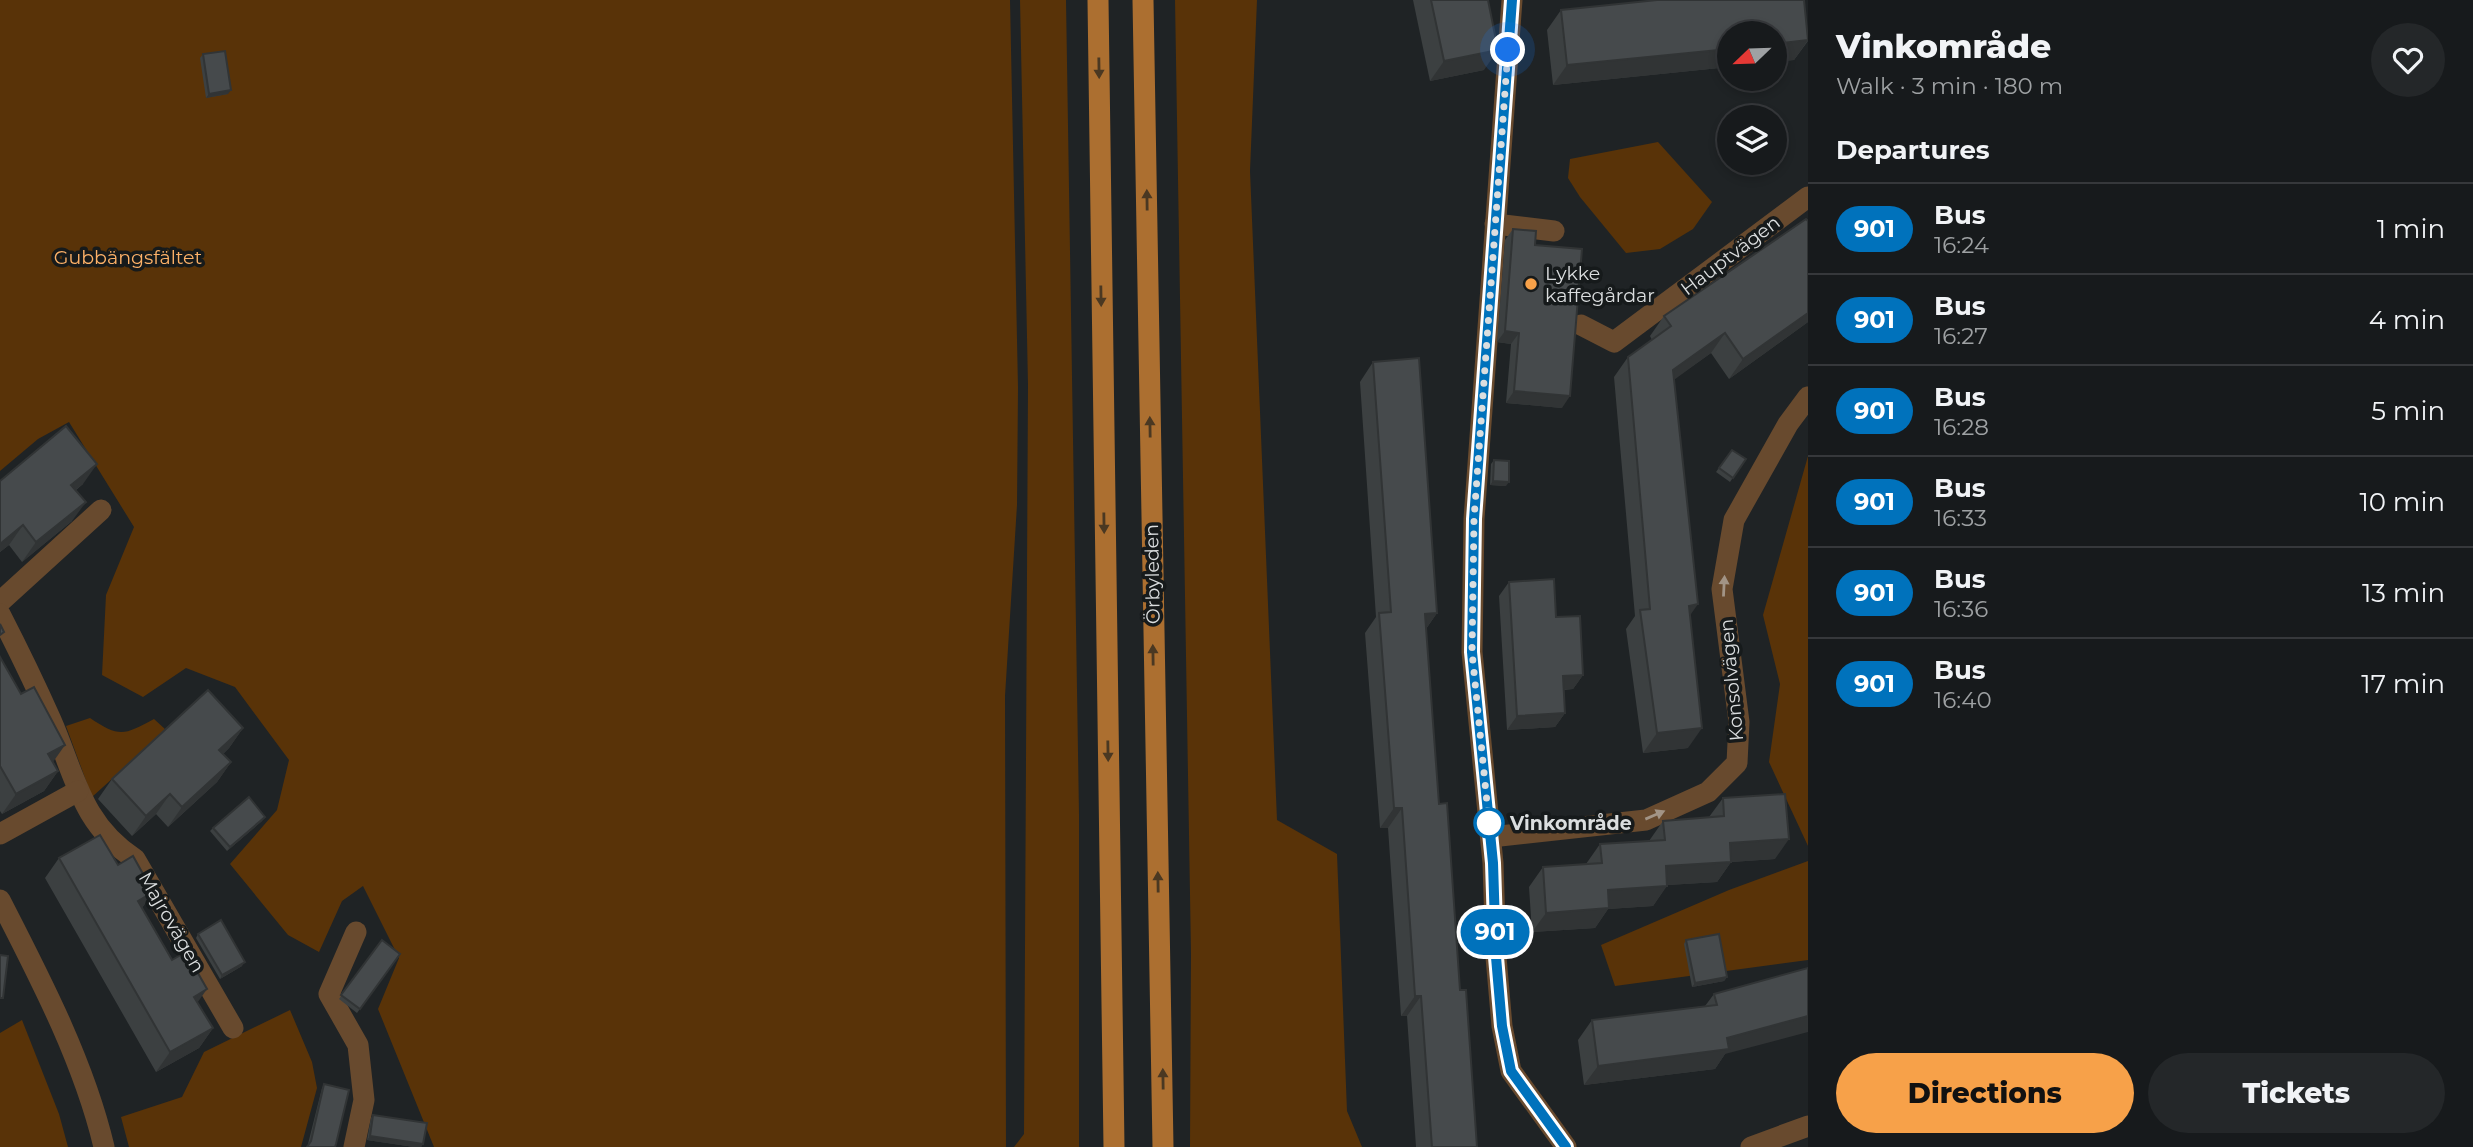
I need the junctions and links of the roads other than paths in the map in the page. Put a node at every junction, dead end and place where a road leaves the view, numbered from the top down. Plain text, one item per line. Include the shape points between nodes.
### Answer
1 (1098, 0) edge
2 (1143, 0) edge
3 (1512, 0) edge
4 (1808, 197) edge
5 (1495, 224) junction
6 (1554, 231) dead end
7 (1581, 325) dead end
8 (1808, 397) edge
9 (101, 510) dead end
10 (0, 602) edge
11 (0, 614) edge
12 (78, 791) junction
13 (0, 834) edge
14 (1491, 837) junction
15 (0, 900) edge
16 (356, 932) dead end
17 (233, 1028) dead end
18 (1808, 1126) edge
19 (104, 1147) edge
20 (354, 1147) edge
21 (1114, 1147) edge
22 (1164, 1147) edge
23 (1566, 1147) edge
24 (1751, 1147) edge

1 -> 21 main road
22 -> 2 main road, Örbyleden
3 - 5 street
4 - 7 street, Hauptvägen via 1614,342
5 - 6 street
5 - 14 street via 1474,519 1472,626
14 -> 8 street, Konsolvägen via 1646,820 1708,792 1737,762 1739,722 1722,589 1734,520
9 - 10 street
11 - 12 street, Majrovägen via 52,723
12 - 13 street
12 - 17 street, Majrovägen via 93,820 135,859
14 - 23 street via 1496,957 1511,1071
15 - 19 street via 50,996
16 - 20 street via 330,994 358,1045 364,1100
18 - 24 street

